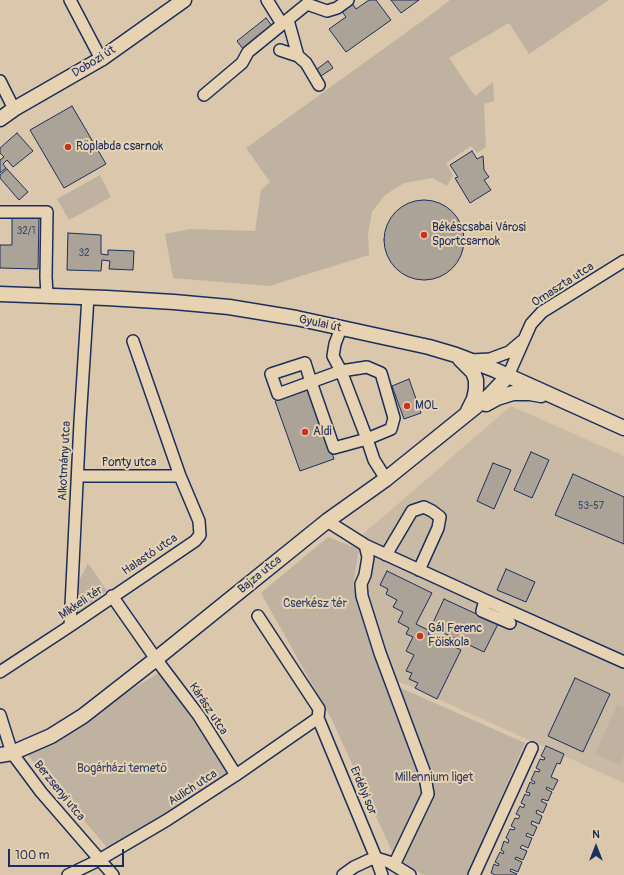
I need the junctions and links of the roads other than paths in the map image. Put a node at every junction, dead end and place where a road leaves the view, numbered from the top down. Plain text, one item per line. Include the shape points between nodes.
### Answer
1 (70, 0) edge
2 (184, 0) edge
3 (267, 0) edge
4 (348, 0) edge
5 (307, 2) edge
6 (285, 22) junction
7 (280, 50) dead end
8 (298, 56) junction
9 (101, 59) junction
10 (0, 81) edge
11 (320, 85) dead end
12 (204, 95) dead end
13 (14, 109) junction
14 (0, 119) edge
15 (0, 212) edge
16 (624, 261) edge
17 (0, 294) edge
18 (47, 296) junction
19 (88, 297) junction
20 (341, 328) junction
21 (524, 339) junction
22 (133, 341) dead end
23 (456, 355) junction
24 (470, 360) junction
25 (341, 371) junction
26 (508, 376) junction
27 (559, 398) junction
28 (465, 416) junction
29 (624, 428) edge
30 (367, 439) junction
31 (78, 476) junction
32 (180, 476) junction
33 (386, 479) junction
34 (327, 521) junction
35 (365, 545) junction
36 (386, 555) junction
37 (418, 570) junction
38 (112, 596) junction
39 (485, 600) junction
40 (258, 616) dead end
41 (510, 623) dead end
42 (70, 626) junction
43 (156, 659) junction
44 (624, 662) edge
45 (0, 672) edge
46 (318, 713) junction
47 (0, 715) edge
48 (532, 748) dead end
49 (6, 754) edge
50 (236, 775) junction
51 (376, 858) junction
52 (99, 860) junction
53 (394, 865) junction
54 (68, 875) edge
55 (113, 875) edge
56 (343, 875) edge
57 (382, 875) edge
58 (410, 875) edge
59 (474, 875) edge

1 - 9 street
2 - 9 main road, Dobozi út
3 - 6 street
4 - 5 street via 327,11
5 - 6 street
6 - 8 street
6 - 12 street via 248,52 242,63
7 - 8 street
8 - 11 street
9 - 13 main road, Dobozi út
10 - 13 street
13 - 14 main road, Dobozi út
15 - 18 street via 47,212
16 - 21 street, Omaszta utca via 542,312 531,324
17 - 18 main road, Gyulai út
18 - 19 main road, Gyulai út
19 - 20 main road, Gyulai út via 229,307
19 - 31 street, Alkotmány utca
20 - 23 main road, Gyulai út
20 - 25 street via 333,356
21 - 24 street, Omaszta utca via 509,352 490,359
21 - 26 street, Omaszta utca
22 - 32 street
23 - 24 main road, Gyulai út
23 - 28 main road via 473,372 476,380 474,399
24 - 26 main road, Gyulai út
25 - 30 street
25 - 30 street via 368,367 381,373 394,418 391,429
25 - 30 street via 311,382 334,448
26 - 27 main road, Gyulai út
26 - 28 main road, Bajza utca
27 - 28 main road via 514,393 497,398
27 - 29 main road, Gyulai út
28 - 33 main road, Bajza utca
30 - 33 street via 374,460
31 - 32 street, Ponty utca
31 - 42 street, Alkotmány utca
32 - 38 street, Halastó utca via 199,521 200,535 195,541
33 - 34 main road, Bajza utca
34 - 35 street
34 - 43 main road, Bajza utca
35 - 36 street
35 - 53 street via 368,557 365,575 360,584 362,596 380,653 424,771 428,794
36 - 37 street
36 - 37 street via 412,511 424,507 440,518 438,528
37 - 39 street
38 - 42 street, Mikkeli tér
38 - 43 street, Mikkeli tér
39 - 41 street via 482,611
39 - 44 street
40 - 46 street, Erdélyi sor
42 - 45 street, Mikkeli tér
43 - 49 main road, Bajza utca via 83,716 51,736
43 - 50 street, Kárász utca via 199,716
46 - 50 street, Aulich utca
46 - 51 street, Erdélyi sor
47 - 49 street, Berzsenyi utca
48 - 59 street
49 - 52 street, Berzsenyi utca
50 - 52 street, Aulich utca
51 - 53 street
51 - 56 street via 354,867
51 - 57 street, Erdélyi sor
52 - 54 street, Aulich utca
52 - 55 street, Berzsenyi utca
53 - 58 street

